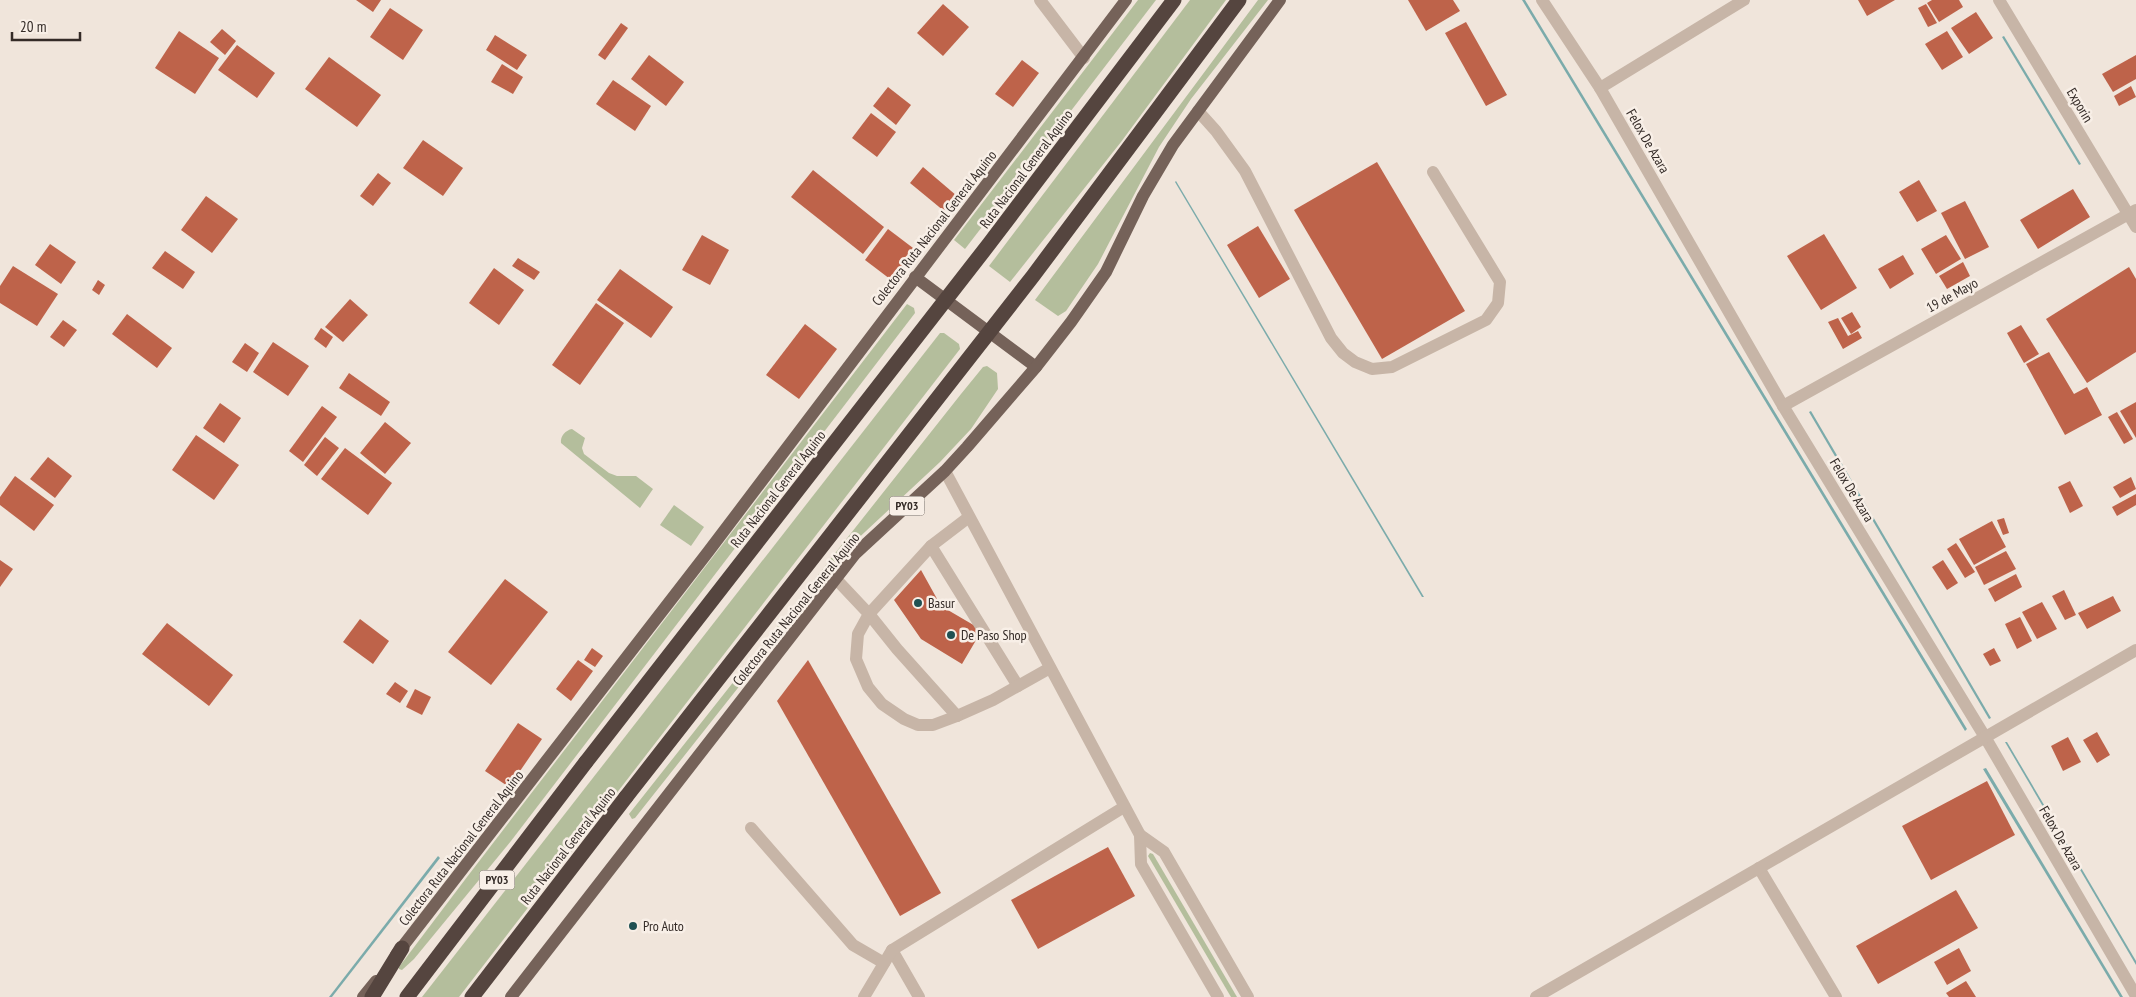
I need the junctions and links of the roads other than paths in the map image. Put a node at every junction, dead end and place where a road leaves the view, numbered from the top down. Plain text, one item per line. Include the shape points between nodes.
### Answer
1 (1040, 0) edge
2 (1126, 0) edge
3 (1174, 0) edge
4 (1239, 0) edge
5 (1280, 0) edge
6 (1542, 0) edge
7 (1744, 0) edge
8 (1999, 0) edge
9 (1084, 58) junction
10 (1600, 88) junction
11 (1198, 111) junction
12 (1433, 172) dead end
13 (2132, 212) edge
14 (2136, 227) edge
15 (915, 277) junction
16 (1036, 367) junction
17 (1783, 406) junction
18 (945, 471) junction
19 (970, 517) junction
20 (931, 546) junction
21 (836, 579) junction
22 (869, 614) junction
23 (2136, 650) edge
24 (1050, 668) junction
25 (1018, 686) junction
26 (956, 716) junction
27 (1985, 737) junction
28 (1124, 807) junction
29 (751, 828) dead end
30 (1140, 835) junction
31 (1759, 868) junction
32 (402, 948) junction
33 (892, 950) junction
34 (884, 963) junction
35 (1540, 996) edge
36 (2136, 996) edge
37 (363, 997) edge
38 (372, 997) edge
39 (406, 997) edge
40 (472, 997) edge
41 (511, 997) edge
42 (864, 997) edge
43 (919, 997) edge
44 (1218, 997) edge
45 (1248, 997) edge
46 (1836, 997) edge

1 - 9 street
2 - 9 main road, Colectora Ruta Nacional General Aquino / PY03
3 - 39 highway, Ruta Nacional General Aquino / PY03, bridge via 984,252
4 - 40 highway, Ruta Nacional General Aquino, bridge via 1026,284
5 - 11 main road, Colectora Ruta Nacional General Aquino / PY03
6 - 10 street, Felox De Azara
7 - 10 street
8 - 13 street, Exporin
9 - 15 main road, Colectora Ruta Nacional General Aquino / PY03
10 - 17 street, Felox De Azara
11 - 12 street via 1245,171 1331,338 1343,353 1372,369 1392,367 1486,320 1498,303 1500,282
11 - 16 main road, Colectora Ruta Nacional General Aquino / PY03 via 1173,145 1143,196 1106,272
13 - 14 street, Exporin
13 - 17 street, 19 de Mayo
15 - 16 main road
15 - 32 main road, Colectora Ruta Nacional General Aquino / PY03
16 - 18 main road, Colectora Ruta Nacional General Aquino / PY03
17 - 27 street, Felox De Azara
18 - 19 street
18 - 21 main road, Colectora Ruta Nacional General Aquino / PY03 via 855,554
19 - 20 street
19 - 24 street
20 - 22 street
20 - 25 street
21 - 22 street
21 - 41 main road, Colectora Ruta Nacional General Aquino / PY03
22 - 26 street
22 - 26 street via 858,634 856,659 868,687 882,704 918,725 933,725
23 - 27 street
24 - 25 street
24 - 28 street
25 - 26 street
27 - 31 street
27 - 36 street, Felox De Azara
28 - 30 street
28 - 33 street
29 - 34 street via 853,945
30 - 44 street via 1140,864
30 - 45 street via 1164,852
31 - 35 street
31 - 46 street
32 - 37 main road, Colectora Ruta Nacional General Aquino / PY03
32 - 38 highway
33 - 34 street
33 - 43 street
34 - 42 street

